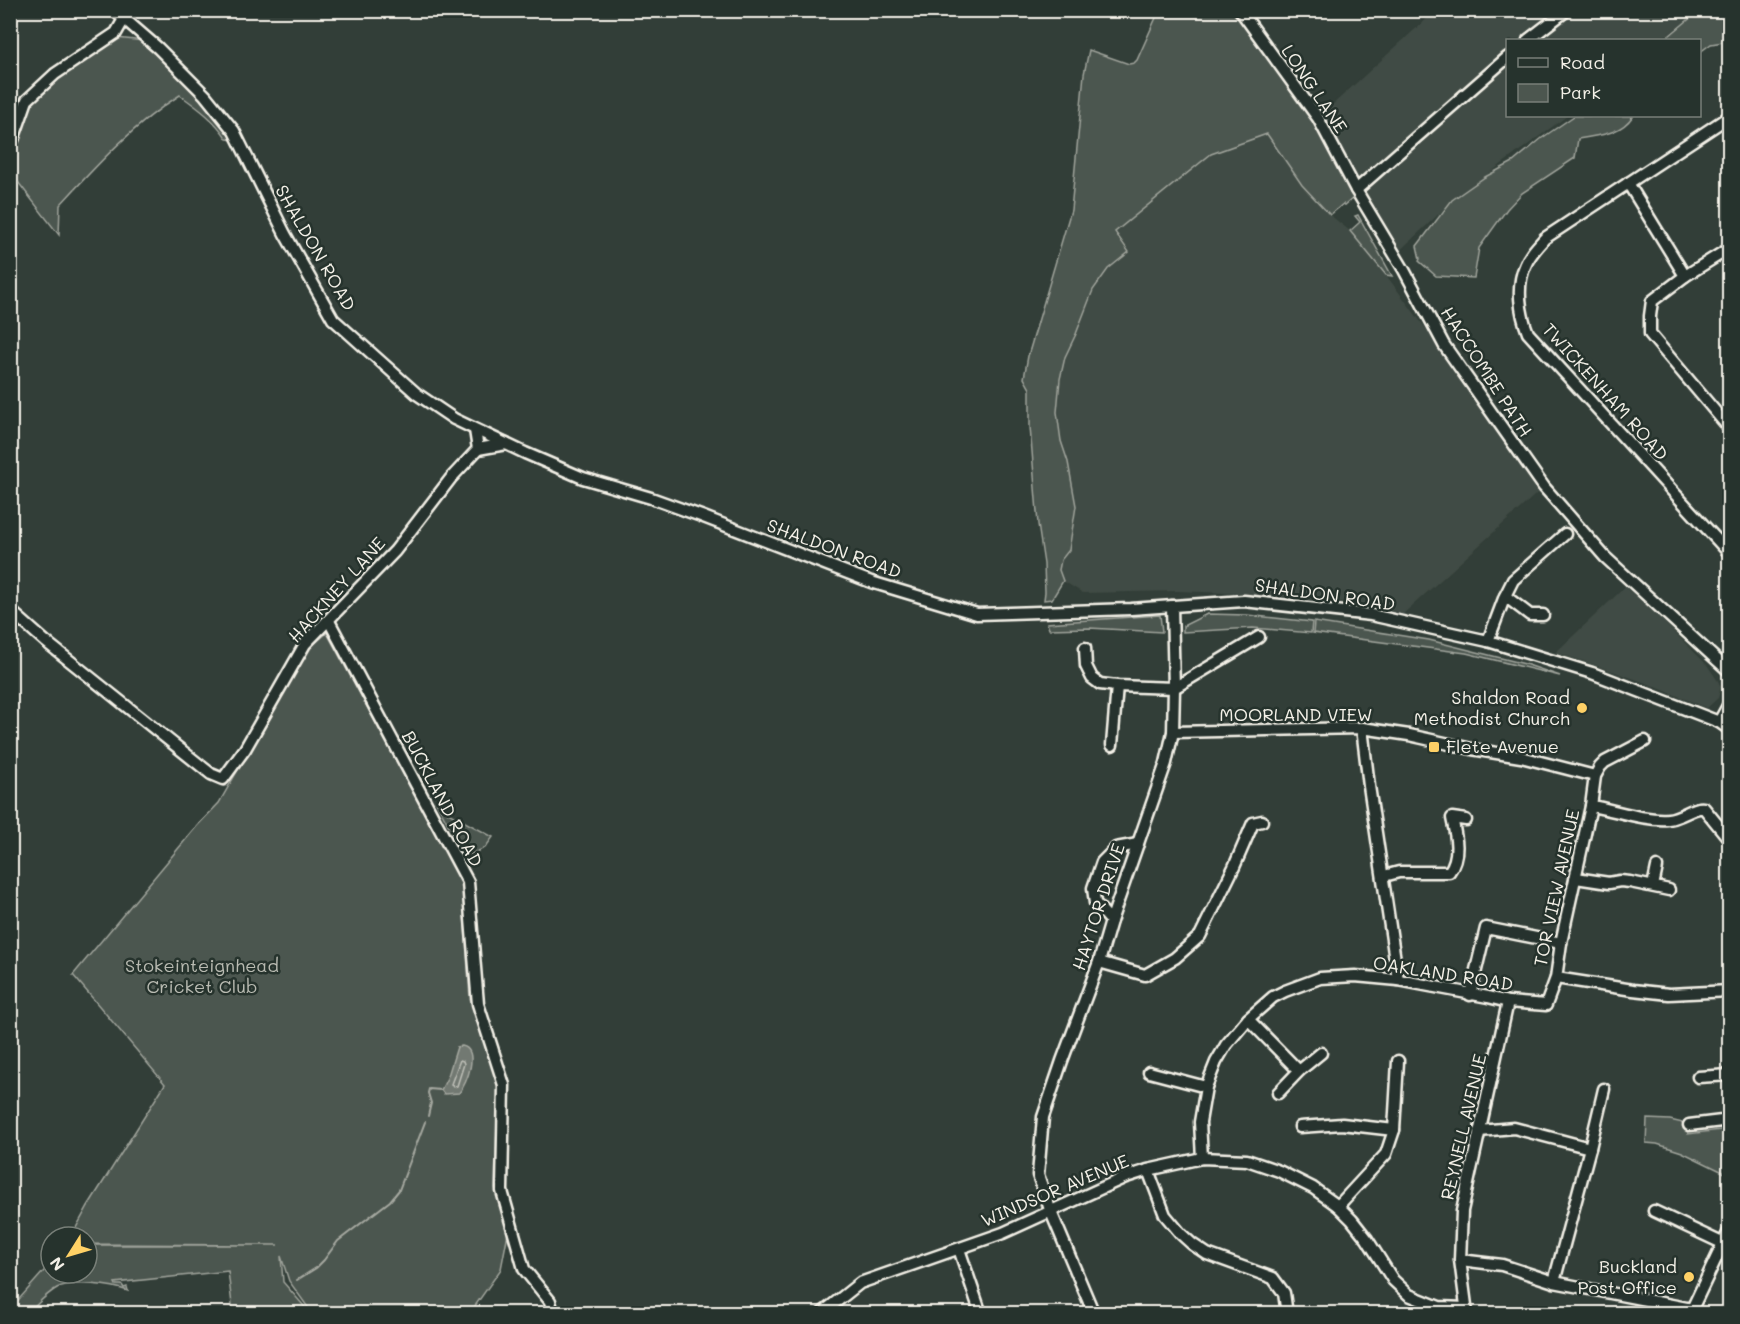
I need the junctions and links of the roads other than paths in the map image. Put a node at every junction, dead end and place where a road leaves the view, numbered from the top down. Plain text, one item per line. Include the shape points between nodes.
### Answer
1 (114, 10) edge
2 (1240, 10) edge
3 (1566, 10) edge
4 (124, 19) junction
5 (116, 33) junction
6 (145, 36) junction
7 (1529, 39) edge
8 (1506, 59) edge
9 (1730, 116) edge
10 (10, 141) edge
11 (1628, 183) junction
12 (1356, 190) junction
13 (1730, 248) edge
14 (1684, 276) junction
15 (1730, 429) edge
16 (475, 430) junction
17 (506, 444) junction
18 (478, 449) junction
19 (1565, 534) dead end
20 (1730, 554) edge
21 (1505, 596) junction
22 (1172, 606) junction
23 (10, 610) edge
24 (1543, 615) dead end
25 (329, 621) junction
26 (1259, 637) dead end
27 (1488, 642) junction
28 (1085, 648) dead end
29 (1730, 672) edge
30 (1117, 686) junction
31 (1174, 688) junction
32 (1730, 702) edge
33 (1719, 722) junction
34 (1362, 728) junction
35 (1730, 730) edge
36 (1173, 732) junction
37 (1645, 741) dead end
38 (1112, 745) dead end
39 (1595, 776) junction
40 (1591, 806) junction
41 (1466, 820) dead end
42 (1262, 821) dead end
43 (1730, 840) edge
44 (1138, 844) junction
45 (1657, 867) dead end
46 (1384, 876) junction
47 (1575, 878) junction
48 (1653, 886) junction
49 (1669, 890) dead end
50 (1111, 921) junction
51 (1561, 943) junction
52 (1099, 962) junction
53 (1556, 978) junction
54 (1398, 980) junction
55 (1730, 991) edge
56 (1470, 995) junction
57 (1508, 1002) junction
58 (1546, 1005) joint
59 (1248, 1018) junction
60 (1322, 1053) dead end
61 (1398, 1061) dead end
62 (1299, 1071) junction
63 (1149, 1072) dead end
64 (1730, 1075) edge
65 (1698, 1077) dead end
66 (1206, 1087) junction
67 (1604, 1089) dead end
68 (1278, 1093) dead end
69 (1730, 1120) edge
70 (1689, 1125) dead end
71 (1300, 1127) dead end
72 (1394, 1130) junction
73 (1479, 1131) junction
74 (1590, 1148) junction
75 (1202, 1158) junction
76 (1148, 1170) junction
77 (1338, 1206) junction
78 (1654, 1211) dead end
79 (1051, 1212) junction
80 (1730, 1229) edge
81 (1722, 1243) junction
82 (959, 1249) junction
83 (1460, 1260) junction
84 (1554, 1282) junction
85 (1466, 1311) edge
86 (1695, 1311) edge
87 (553, 1314) edge
88 (821, 1314) edge
89 (981, 1314) edge
90 (1094, 1314) edge
91 (1287, 1314) edge

1 - 4 street, SHALDON ROAD
2 - 12 street, LONG LANE via 1318,118
3 - 7 street
4 - 5 street
4 - 6 street, SHALDON ROAD
5 - 6 street
5 - 10 street via 55,74 27,100
6 - 16 street, SHALDON ROAD via 205,95 234,131 333,319 417,394
8 - 12 street
9 - 11 street, TWICKENHAM ROAD
11 - 14 street
11 - 20 street, TWICKENHAM ROAD via 1545,238 1531,254 1523,268 1521,317 1528,333
12 - 29 street, HACCOMBE PATH via 1444,345 1545,487 1605,557
13 - 14 street
14 - 15 street via 1652,301 1650,334
16 - 17 street, SHALDON ROAD
16 - 18 street
17 - 18 street
17 - 22 street, SHALDON ROAD via 583,478 701,516 871,582 977,614
18 - 25 street, HACKNEY LANE via 395,552
19 - 21 street via 1513,580
21 - 24 street via 1530,615
21 - 27 street
22 - 27 street, SHALDON ROAD via 1244,601 1371,615
22 - 31 street, HAYTOR DRIVE
23 - 25 street, HACKNEY LANE via 202,767 223,779 305,644
25 - 87 street, BUCKLAND ROAD via 468,882 478,1004 504,1085 502,1191 524,1269 550,1301
26 - 31 street
27 - 33 street, SHALDON ROAD via 1592,672
28 - 30 street via 1086,666 1092,678 1100,684
30 - 31 street
30 - 38 street
31 - 36 street, HAYTOR DRIVE
32 - 33 street
33 - 35 street, SHALDON ROAD
34 - 36 street, MOORLAND VIEW
34 - 39 street, MOORLAND VIEW via 1521,757
34 - 46 street
36 - 44 street, HAYTOR DRIVE
37 - 39 street via 1605,762
39 - 40 street, TOR VIEW AVENUE
40 - 43 street via 1654,819 1670,819 1704,808
40 - 47 street, TOR VIEW AVENUE
41 - 46 street via 1452,818 1458,845 1449,872 1399,872
42 - 52 street via 1253,823 1200,936 1175,958 1145,975
44 - 50 street, HAYTOR DRIVE
44 - 50 street via 1116,848 1102,862 1093,888 1095,903
45 - 48 street
46 - 54 street
47 - 48 street
47 - 51 street, TOR VIEW AVENUE
48 - 49 street
50 - 52 street, HAYTOR DRIVE
51 - 53 street, TOR VIEW AVENUE
51 - 56 street via 1486,928
52 - 79 street, HAYTOR DRIVE via 1043,1118 1038,1175
53 - 55 street via 1669,994
53 - 58 street, TOR VIEW AVENUE
54 - 56 street, OAKLAND ROAD
54 - 59 street, OAKLAND ROAD via 1320,978 1273,997
56 - 57 street, OAKLAND ROAD
57 - 58 street, OAKLAND ROAD
57 - 73 street, REYNELL AVENUE
59 - 62 street
59 - 66 street, OAKLAND ROAD via 1226,1045
60 - 62 street
61 - 72 street
62 - 68 street
63 - 66 street
64 - 65 street
66 - 75 street, OAKLAND ROAD via 1200,1122
67 - 74 street
69 - 70 street
71 - 72 street via 1342,1124
72 - 77 street via 1386,1154
73 - 74 street via 1514,1128
73 - 83 street, REYNELL AVENUE via 1462,1211
74 - 84 street
75 - 76 street, WINDSOR AVENUE
75 - 77 street, WINDSOR AVENUE via 1247,1160 1279,1171
76 - 79 street, WINDSOR AVENUE
76 - 91 street via 1165,1215 1181,1234 1207,1254 1273,1278 1284,1293
77 - 85 street, WINDSOR AVENUE via 1368,1239 1393,1280 1409,1295 1439,1307
78 - 81 street
79 - 82 street, WINDSOR AVENUE
79 - 90 street, HAYTOR DRIVE
80 - 81 street
81 - 86 street
82 - 88 street via 861,1283
82 - 89 street
83 - 84 street via 1502,1265
83 - 85 street, REYNELL AVENUE
84 - 86 street

